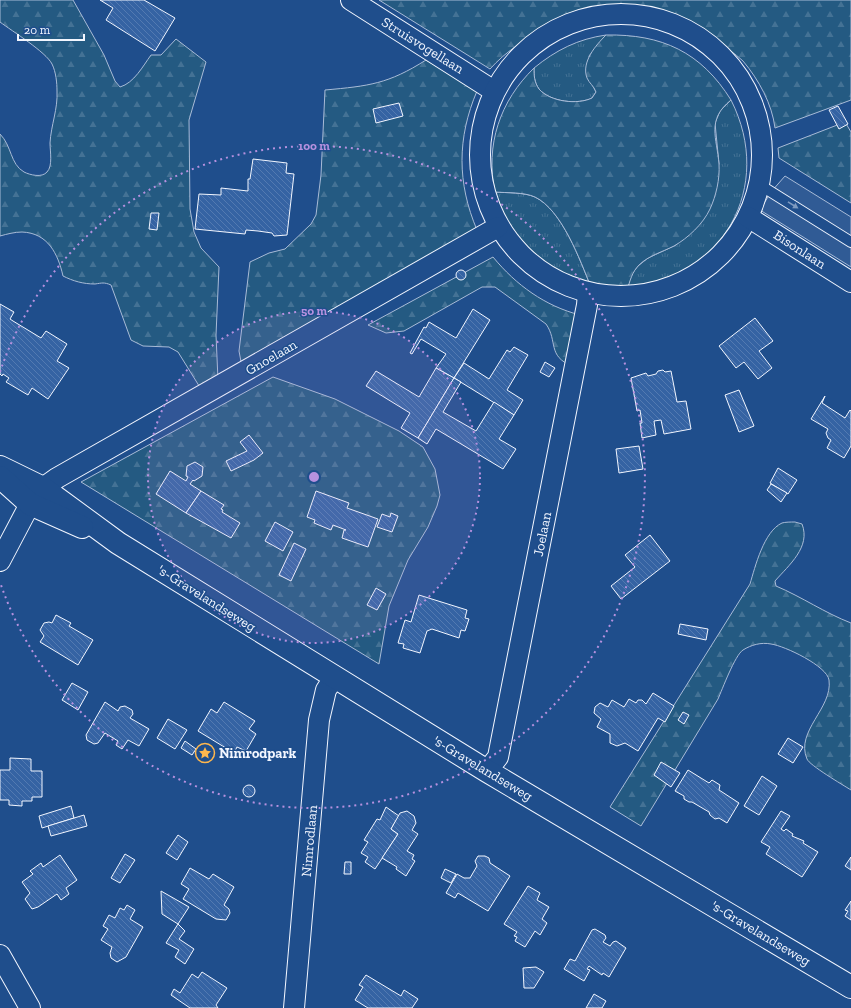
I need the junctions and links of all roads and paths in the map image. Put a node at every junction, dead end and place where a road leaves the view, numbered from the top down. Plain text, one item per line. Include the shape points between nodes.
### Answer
1 (351, 0) edge
2 (494, 91) junction
3 (760, 185) junction
4 (748, 217) junction
5 (498, 227) junction
6 (851, 242) edge
7 (851, 282) edge
8 (588, 293) junction
9 (0, 466) edge
10 (0, 477) edge
11 (37, 496) junction
12 (0, 561) edge
13 (334, 678) junction
14 (487, 771) junction
15 (0, 955) edge
16 (851, 986) edge
17 (30, 1008) edge
18 (294, 1008) edge

1 - 2 street, Struisvogellaan
2 - 3 street via 517,58 555,30 585,18 624,14 663,20 699,37 728,63 750,97 761,134
2 - 5 street via 482,124 479,159 484,195
3 - 4 street
3 -> 6 lane
4 - 7 street, Bisonlaan
4 - 8 street via 721,256 682,283 636,296
5 - 8 street via 522,257 534,266 553,279
5 - 11 street, Gnoelaan via 57,478
8 - 14 street, Joelaan via 498,758
9 - 11 street, 's-Gravelandseweg
10 - 11 street, 's-Gravelandseweg
11 - 12 street
11 - 13 street, 's-Gravelandseweg via 118,543
13 - 14 street, 's-Gravelandseweg
13 - 18 street, Nimrodlaan via 326,690 320,720
14 - 16 street, 's-Gravelandseweg
15 - 17 street

